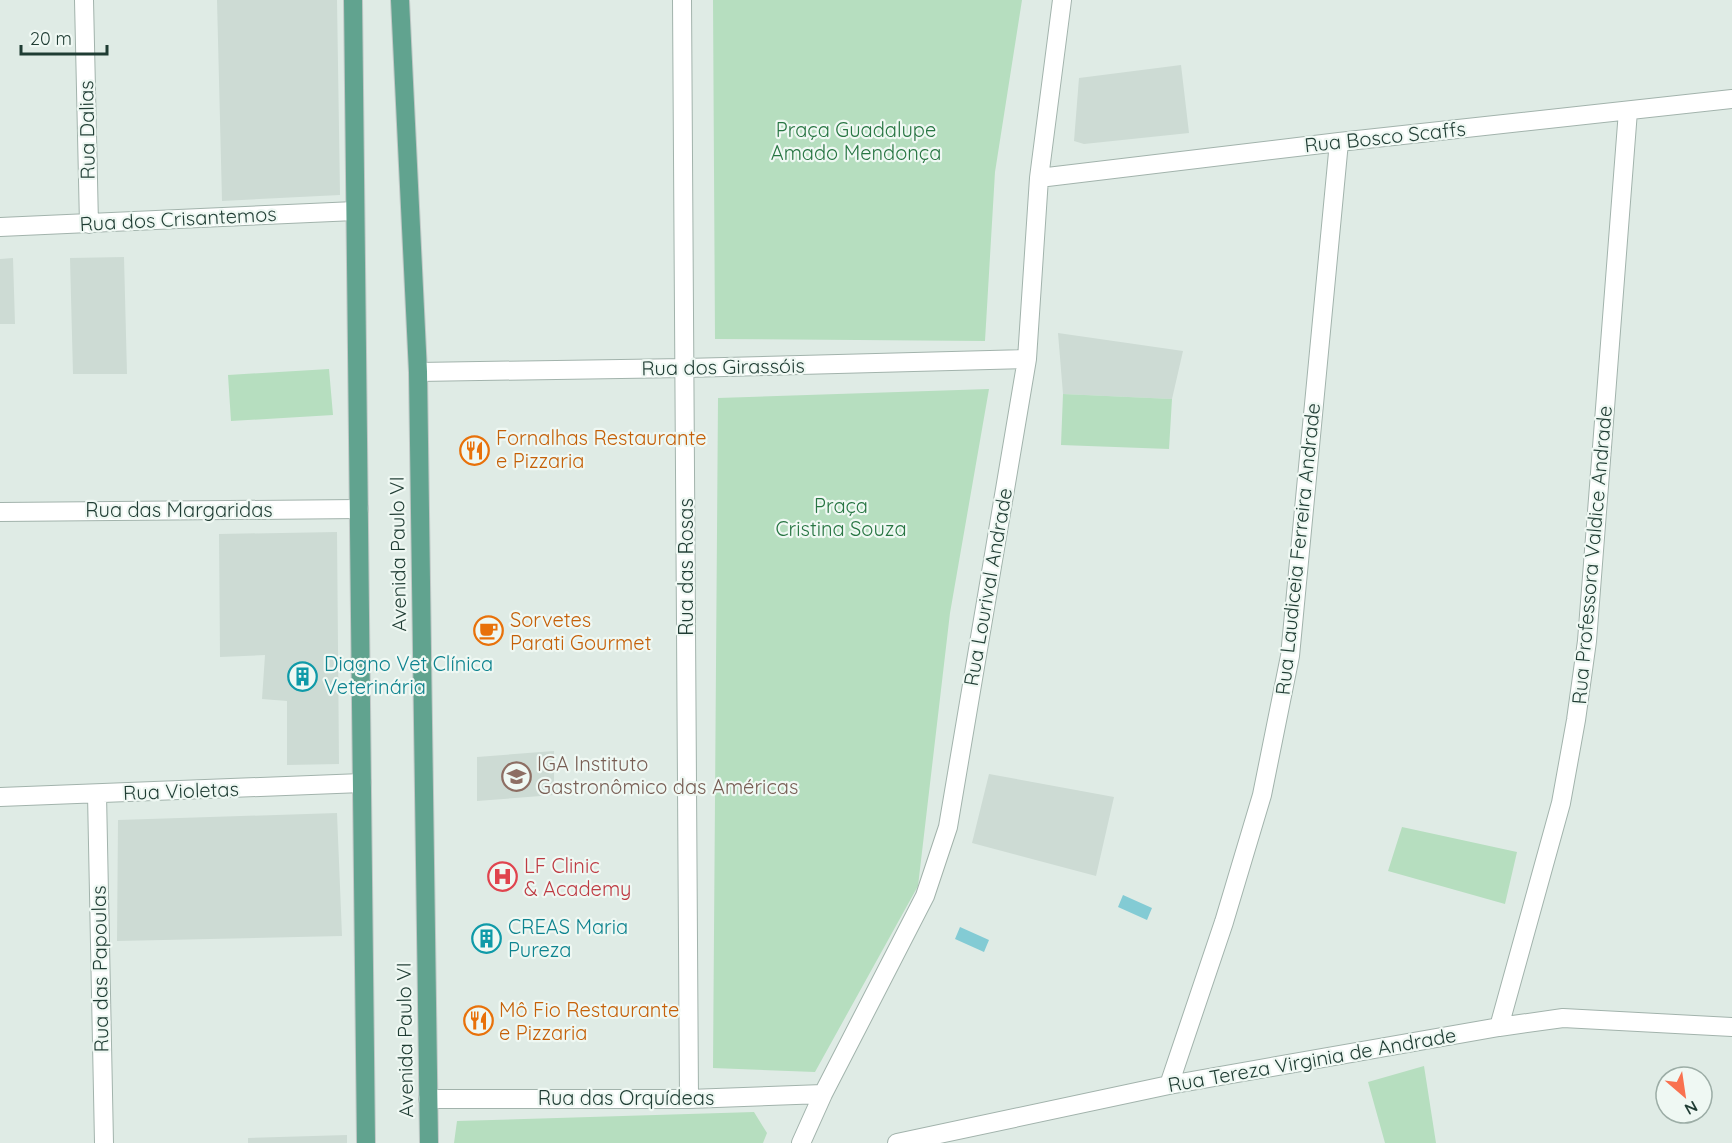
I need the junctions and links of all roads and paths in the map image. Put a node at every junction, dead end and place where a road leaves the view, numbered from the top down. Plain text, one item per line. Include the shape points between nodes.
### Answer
1 (84, 0) edge
2 (353, 0) edge
3 (400, 0) edge
4 (682, 0) edge
5 (1062, 0) edge
6 (1732, 99) edge
7 (1628, 111) junction
8 (1339, 142) junction
9 (1039, 178) junction
10 (356, 211) junction
11 (89, 224) junction
12 (0, 227) edge
13 (1027, 359) junction
14 (685, 368) junction
15 (418, 372) junction
16 (359, 509) junction
17 (0, 512) edge
18 (362, 783) junction
19 (97, 794) junction
20 (0, 797) edge
21 (1499, 1027) junction
22 (1732, 1027) edge
23 (1169, 1085) junction
24 (823, 1094) junction
25 (428, 1099) junction
26 (689, 1099) junction
27 (104, 1143) edge
28 (366, 1143) edge
29 (429, 1143) edge
30 (801, 1143) edge
31 (897, 1143) edge

1 - 11 street, Rua Dalias
2 - 10 main road, Avenida Paulo VI
3 - 15 main road, Avenida Paulo VI
4 - 14 street, Rua das Rosas
5 - 9 street, Rua Lourival Andrade
6 - 7 street, Rua Bosco Scaffs
7 - 8 street, Rua Bosco Scaffs
7 - 21 street, Rua Professora Valdice Andrade via 1587,641 1576,720 1561,803
8 - 9 street, Rua Bosco Scaffs
8 - 23 street, Rua Laudiceia Ferreira Andrade via 1290,656 1262,795
9 - 13 street, Rua Lourival Andrade
10 - 11 street, Rua dos Crisantemos
10 - 16 main road, Avenida Paulo VI
11 - 12 street, Rua dos Crisantemos
13 - 14 street, Rua dos Girassóis
13 - 24 street, Rua Lourival Andrade via 948,827 925,896
14 - 15 street, Rua dos Girassóis
14 - 26 street, Rua das Rosas
15 - 25 main road, Avenida Paulo VI
16 - 17 street, Rua das Margaridas
16 - 18 main road, Avenida Paulo VI
18 - 19 street, Rua Violetas
18 - 28 main road, Avenida Paulo VI
19 - 20 street, Rua Violetas
19 - 27 street, Rua das Papoulas
21 - 22 street, Rua Tereza Virginia de Andrade via 1563,1018
21 - 23 street, Rua Tereza Virginia de Andrade
23 - 31 street, Rua Tereza Virginia de Andrade
24 - 26 street, Rua das Orquídeas
24 - 30 street, Rua Lourival Andrade
25 - 26 street, Rua das Orquídeas
25 - 29 main road, Avenida Paulo VI

